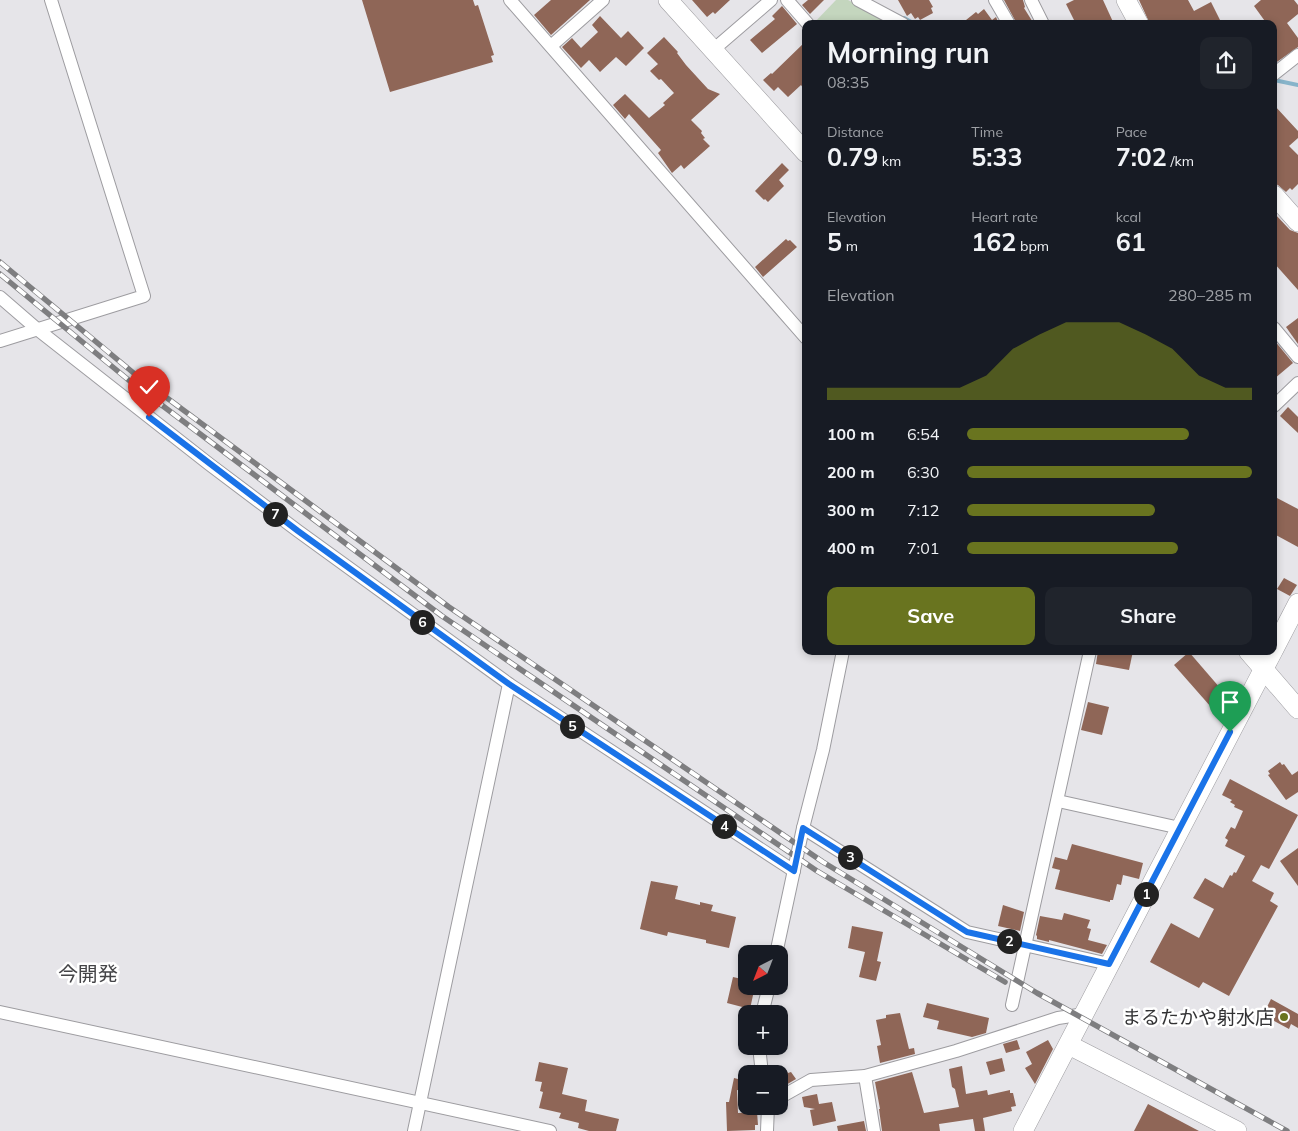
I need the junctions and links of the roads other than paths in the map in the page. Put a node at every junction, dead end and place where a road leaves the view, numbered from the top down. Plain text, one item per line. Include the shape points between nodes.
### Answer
1 (51, 0) edge
2 (510, 0) edge
3 (604, 0) edge
4 (668, 0) edge
5 (771, 0) edge
6 (787, 0) edge
7 (858, 0) edge
8 (995, 0) edge
9 (1031, 0) edge
10 (1126, 0) edge
11 (804, 20) edge
12 (896, 20) edge
13 (1007, 20) edge
14 (1041, 20) edge
15 (1137, 20) edge
16 (551, 46) junction
17 (713, 50) junction
18 (1298, 54) edge
19 (1277, 72) edge
20 (802, 149) edge
21 (1277, 198) edge
22 (1298, 222) edge
23 (0, 297) edge
24 (37, 329) junction
25 (1277, 332) edge
26 (802, 333) edge
27 (0, 341) edge
28 (1298, 357) edge
29 (1298, 383) edge
30 (1277, 403) edge
31 (1298, 603) edge
32 (1277, 642) edge
33 (842, 655) edge
34 (1089, 655) edge
35 (1252, 655) edge
36 (1270, 655) edge
37 (1264, 668) junction
38 (509, 684) junction
39 (1298, 709) edge
40 (1058, 801) junction
41 (803, 828) junction
42 (1180, 828) junction
43 (794, 871) junction
44 (778, 945) edge
45 (1026, 945) junction
46 (1109, 964) junction
47 (1012, 1005) dead end
48 (0, 1012) edge
49 (1085, 1014) junction
50 (1069, 1045) junction
51 (865, 1076) junction
52 (788, 1093) edge
53 (420, 1102) junction
54 (768, 1115) edge
55 (514, 1127) edge
56 (414, 1131) edge
57 (550, 1131) edge
58 (767, 1131) edge
59 (874, 1131) edge
60 (1023, 1131) edge
61 (1237, 1131) edge

1 - 24 street via 144,296
2 - 16 street
3 - 16 street
4 - 17 street
5 - 17 street
6 - 11 street
7 - 12 street
8 - 13 street
9 - 14 street
10 - 15 street
16 - 26 street
17 - 20 street
18 - 19 street
21 - 22 street
23 - 24 street
24 - 27 street
24 - 38 street via 298,531
25 - 28 street
29 - 30 street
31 - 32 street
33 - 41 street
34 - 40 street
35 - 37 street
36 - 37 street
37 - 39 street
37 - 42 street
38 - 43 street
38 - 53 street
40 - 42 street
40 - 45 street
41 - 43 street
41 - 45 street via 967,932
42 - 46 street
43 - 44 street
45 - 46 street
45 - 47 street
46 - 49 street
48 - 53 street
49 - 50 street
49 - 51 street via 1058,1018 956,1052
50 - 60 street
50 - 61 street
51 - 52 street via 810,1080
51 - 59 street
53 - 55 street
53 - 56 street
54 - 58 street
55 - 57 street

